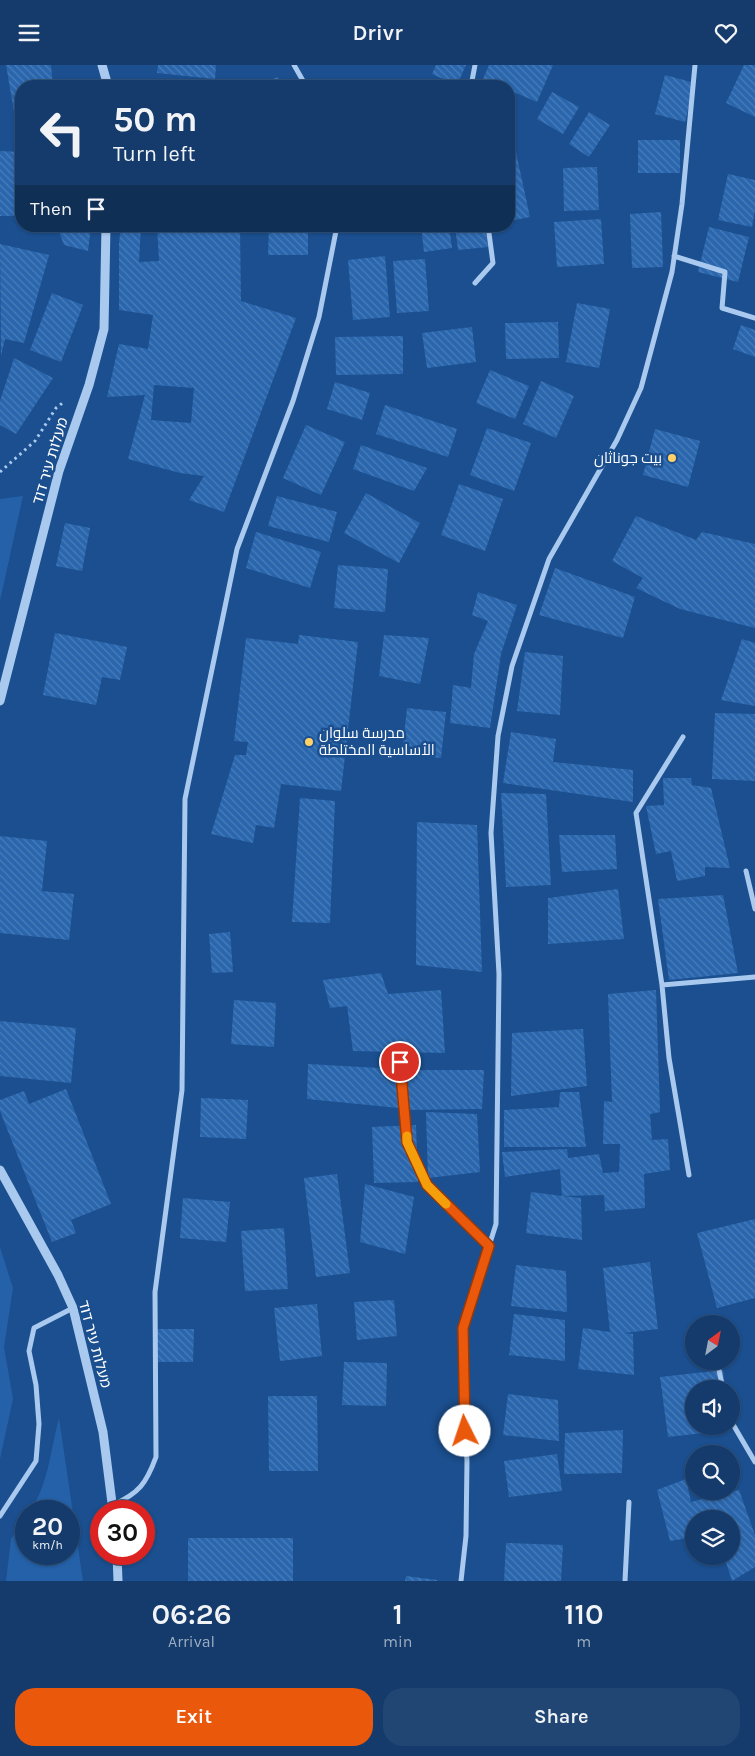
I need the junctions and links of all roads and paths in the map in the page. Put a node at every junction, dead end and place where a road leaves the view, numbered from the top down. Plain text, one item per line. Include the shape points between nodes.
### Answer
1 (102, 65) edge
2 (294, 65) edge
3 (475, 65) edge
4 (695, 65) edge
5 (106, 80) edge
6 (303, 80) edge
7 (472, 80) edge
8 (106, 232) edge
9 (337, 232) edge
10 (489, 232) edge
11 (674, 256) junction
12 (475, 283) dead end
13 (755, 317) edge
14 (89, 385) junction
15 (0, 472) edge
16 (0, 701) edge
17 (683, 737) dead end
18 (746, 871) dead end
19 (755, 909) edge
20 (755, 977) edge
21 (662, 985) junction
22 (400, 1062) dead end
23 (0, 1170) edge
24 (689, 1175) dead end
25 (489, 1246) junction
26 (73, 1308) junction
27 (739, 1435) edge
28 (755, 1462) edge
29 (112, 1500) edge
30 (126, 1500) edge
31 (628, 1501) dead end
32 (0, 1516) edge
33 (117, 1565) edge
34 (118, 1581) edge
35 (461, 1581) edge
36 (625, 1581) edge

1 - 5 street
2 - 6 street
3 - 7 street
4 - 11 street
8 - 14 street, מעלות עיר דוד via 104,329
9 - 30 street via 319,317 293,401 237,549 185,799 182,1090 155,1292 156,1457 148,1479
10 - 12 street via 492,263
11 - 13 street via 725,272 722,308
11 - 25 street via 641,388 617,440 549,559 512,665 498,736 491,833 499,974 496,1224
14 - 15 path via 56,408 35,441
14 - 16 street, מעלות עיר דוד via 59,471
17 - 21 street via 636,813
18 - 19 street
20 - 21 street
21 - 24 street via 669,1059
22 - 25 lane via 407,1142 427,1185
23 - 26 street, מעלות עיר דוד
25 - 35 street via 463,1328 467,1461 466,1535
26 - 29 street, מעלות עיר דוד via 103,1432
26 - 32 street via 34,1328 29,1351 39,1424 36,1461
27 - 28 street
31 - 36 street
33 - 34 street

